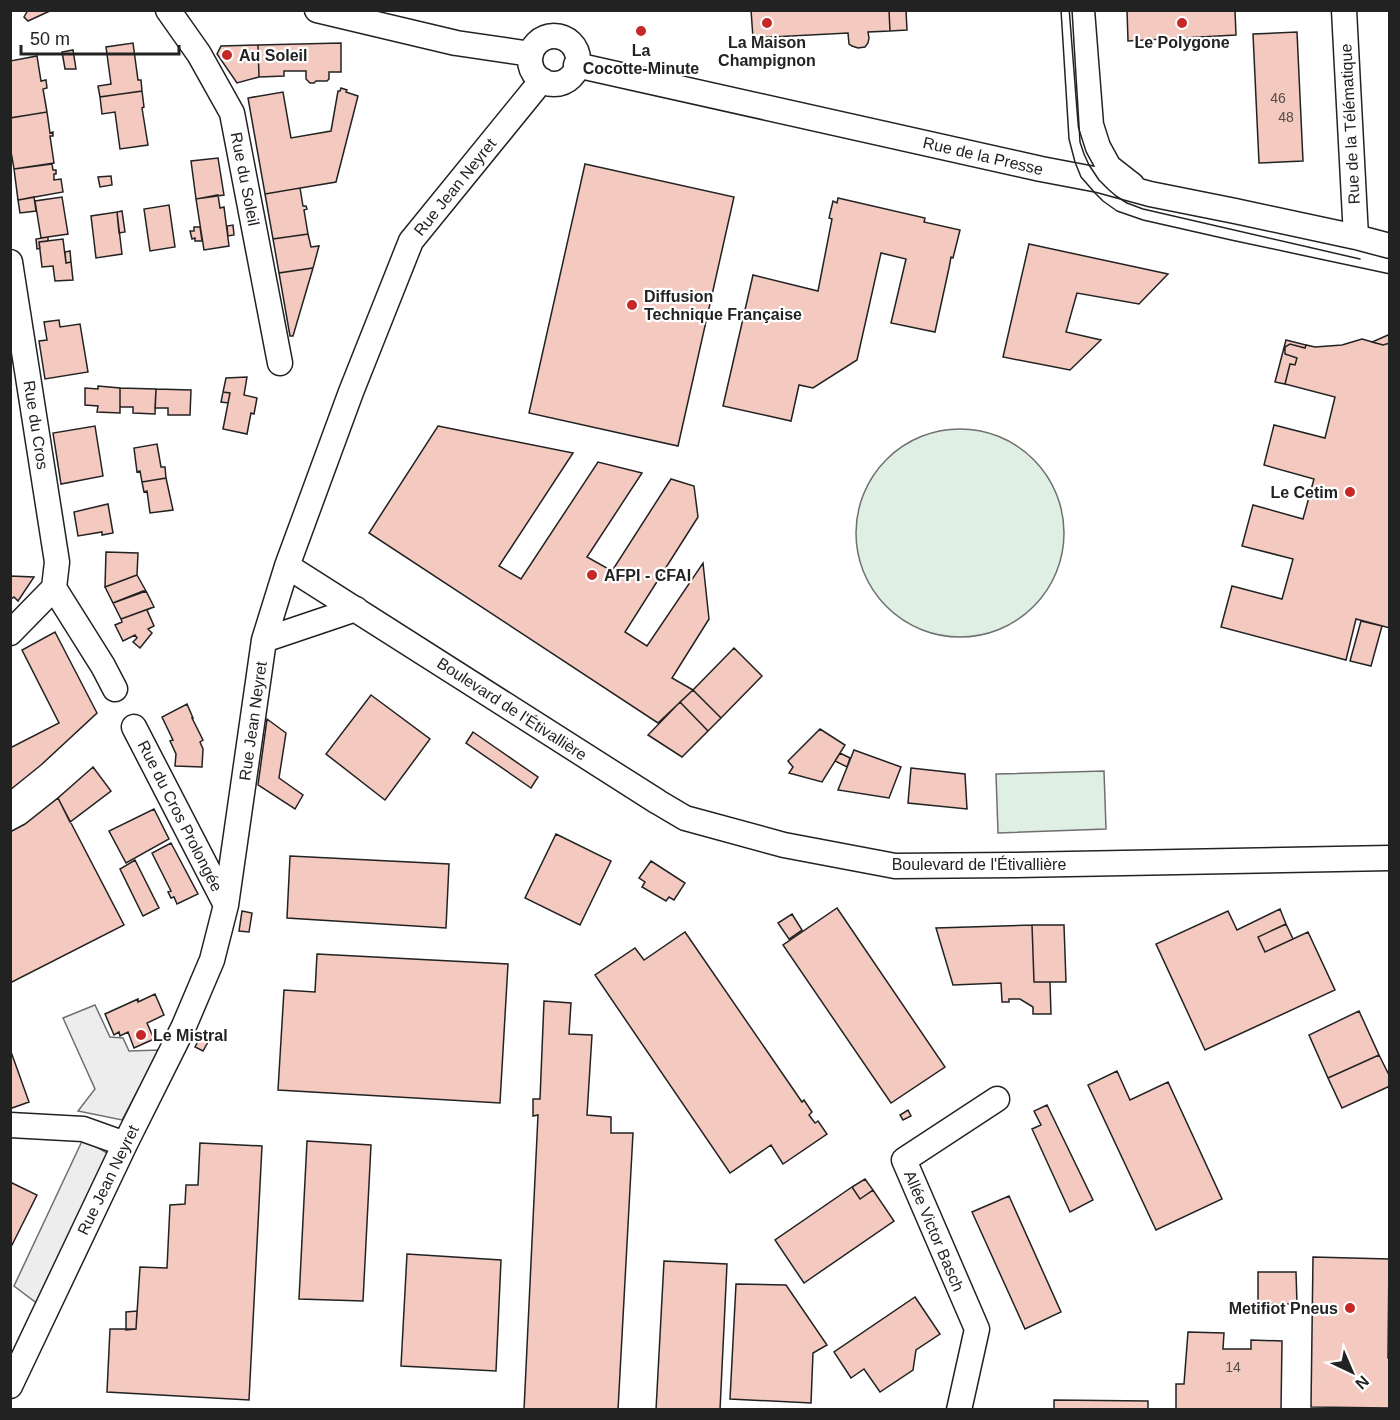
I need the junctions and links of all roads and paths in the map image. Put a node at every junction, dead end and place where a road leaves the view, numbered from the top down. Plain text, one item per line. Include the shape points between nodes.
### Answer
1 (168, 10) edge
2 (317, 10) edge
3 (1082, 10) edge
4 (1344, 10) edge
5 (531, 54) junction
6 (576, 65) junction
7 (542, 80) junction
8 (1150, 195) junction
9 (1356, 237) junction
10 (1389, 246) edge
11 (10, 262) edge
12 (280, 363) dead end
13 (287, 566) junction
14 (54, 588) junction
15 (356, 609) junction
16 (10, 633) edge
17 (264, 640) junction
18 (115, 689) dead end
19 (134, 727) dead end
20 (1389, 858) edge
21 (226, 905) junction
22 (997, 1099) dead end
23 (10, 1125) edge
24 (125, 1144) junction
25 (10, 1386) edge
26 (959, 1410) edge

1 - 12 street, Rue du Soleil via 232,112
2 - 5 street via 456,43
3 - 8 street via 1091,124 1098,147 1109,167
4 - 9 street, Rue de la Télématique
5 - 6 street via 545,38 561,37 574,46
5 - 7 street via 532,70
6 - 7 street via 565,80
6 - 8 street, Rue de la Presse via 1099,180
7 - 13 street, Rue Jean Neyret via 411,241
8 - 9 street, Rue de la Presse
9 - 10 street, Rue de la Presse
11 - 14 street, Rue du Cros via 57,562
13 - 15 street, Boulevard de l'Étivallière
13 - 17 street, Rue Jean Neyret
14 - 16 street
14 - 18 street
15 - 17 street
15 - 20 street, Boulevard de l'Étivallière via 685,818 784,845 895,866
17 - 21 street, Rue Jean Neyret
19 - 21 street, Rue du Cros Prolongée
21 - 24 street, Rue Jean Neyret via 212,960 188,1017
22 - 26 street, Allée Victor Basch via 904,1160 976,1329
23 - 24 street via 83,1129
24 - 25 street, Rue Jean Neyret

